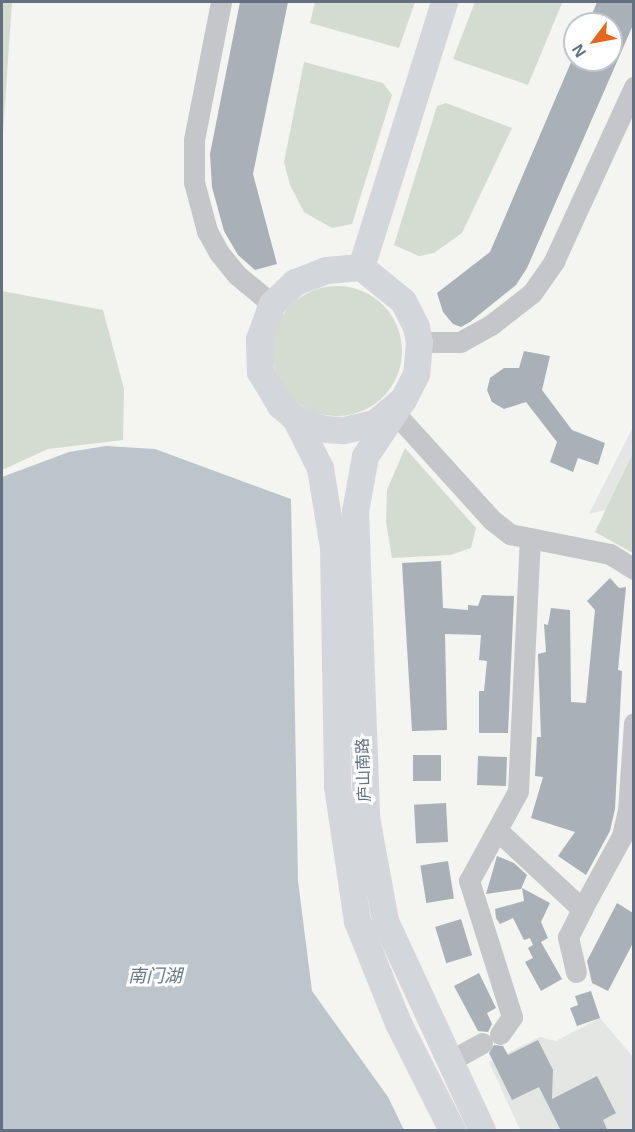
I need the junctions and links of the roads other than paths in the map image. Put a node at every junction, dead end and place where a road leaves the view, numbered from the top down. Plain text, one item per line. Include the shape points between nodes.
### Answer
1 (221, 2) edge
2 (444, 2) edge
3 (633, 87) edge
4 (361, 267) junction
5 (272, 304) junction
6 (419, 342) junction
7 (399, 406) junction
8 (295, 418) junction
9 (530, 538) junction
10 (633, 569) edge
11 (633, 723) edge
12 (498, 831) junction
13 (582, 909) junction
14 (576, 972) dead end
15 (448, 1062) junction
16 (452, 1131) edge
17 (482, 1131) edge

1 - 5 street via 194,139 194,182 207,231 220,254
2 - 4 main road
3 - 6 street via 554,261 532,293 492,324 460,342
4 - 5 main road via 326,270 295,282
4 - 6 main road via 403,301
5 - 8 main road via 259,339 261,372 280,405
6 - 7 main road via 416,374
7 - 8 main road via 374,423 343,430 324,429
7 - 9 street via 492,520 510,534
7 - 15 main road, 庐山南路 via 365,456 355,511 366,817 385,921
8 - 16 main road, 庐山南路 via 320,468 333,547 338,786 357,921 398,1023
9 - 10 street via 610,554
9 - 12 street via 518,791
11 - 13 street via 628,811 622,836
12 - 13 street
12 - 15 street via 469,881 512,1017 491,1038
13 - 14 street via 568,937
15 - 17 main road, 庐山南路

